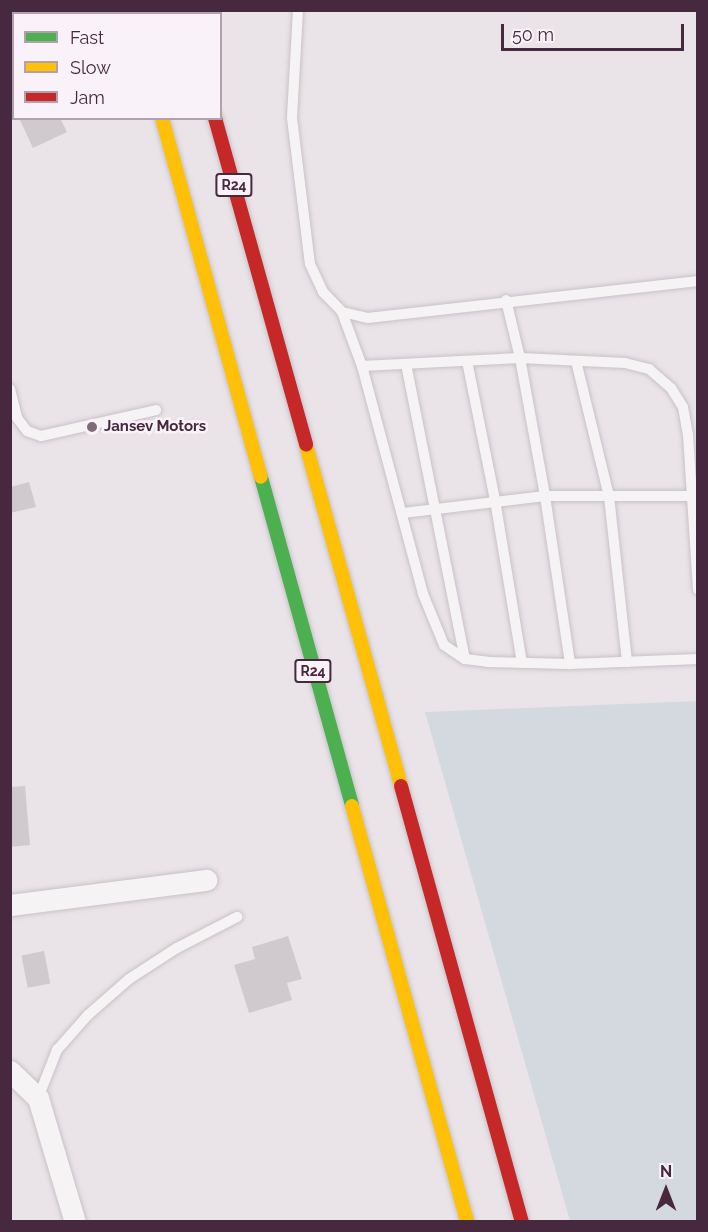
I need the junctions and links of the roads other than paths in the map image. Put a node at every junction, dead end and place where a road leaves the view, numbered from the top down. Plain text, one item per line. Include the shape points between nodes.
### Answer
1 (298, 10) edge
2 (163, 120) edge
3 (216, 120) edge
4 (698, 280) edge
5 (507, 300) junction
6 (342, 312) junction
7 (520, 358) junction
8 (467, 361) junction
9 (576, 361) junction
10 (406, 364) junction
11 (363, 366) junction
12 (10, 390) edge
13 (156, 410) dead end
14 (609, 495) junction
15 (689, 495) junction
16 (545, 496) junction
17 (495, 500) junction
18 (435, 509) junction
19 (403, 513) junction
20 (698, 590) edge
21 (465, 659) junction
22 (698, 659) edge
23 (627, 662) junction
24 (522, 663) junction
25 (570, 664) junction
26 (206, 880) dead end
27 (10, 905) edge
28 (237, 917) dead end
29 (10, 1071) edge
30 (38, 1098) junction
31 (75, 1221) edge
32 (467, 1221) edge
33 (522, 1221) edge

1 - 6 lane via 292,118 310,264 323,292
2 - 32 main road, R24
3 - 33 main road, R24
4 - 5 lane
5 - 6 lane via 368,318
5 - 7 lane
6 - 11 lane
7 - 8 lane
7 - 9 lane
7 - 16 lane
8 - 10 lane
8 - 17 lane
9 - 14 lane
9 - 15 lane via 625,363 649,369 671,388 683,407
10 - 11 lane
10 - 18 lane
11 - 19 lane
12 - 13 lane via 17,418 27,431 41,436
14 - 15 lane
14 - 16 lane
14 - 23 lane
15 - 20 lane
16 - 17 lane
16 - 25 lane
17 - 18 lane
17 - 24 lane
18 - 19 lane
18 - 21 lane
19 - 21 lane via 423,594 444,645
21 - 24 lane
22 - 23 lane
23 - 25 lane
24 - 25 lane
26 - 27 street
28 - 30 lane via 129,979 88,1015 57,1050
29 - 30 street
30 - 31 street

